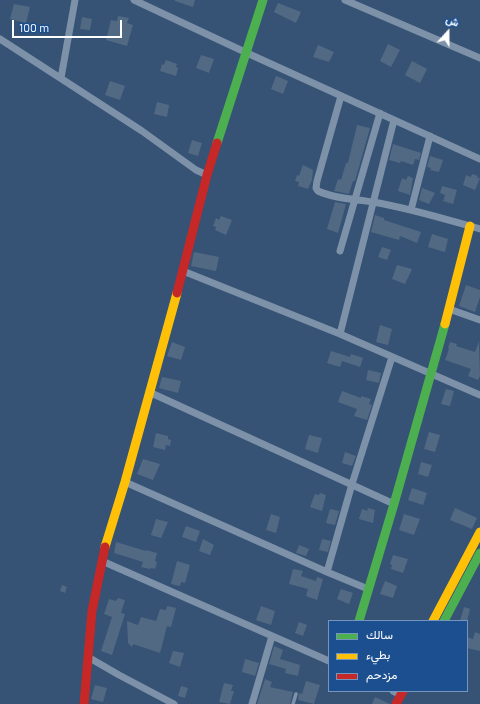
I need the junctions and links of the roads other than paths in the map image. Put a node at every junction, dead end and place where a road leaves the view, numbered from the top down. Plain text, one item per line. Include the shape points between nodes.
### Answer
1 (75, 0) edge
2 (134, 0) edge
3 (263, 0) edge
4 (345, 0) edge
5 (0, 39) edge
6 (247, 53) junction
7 (480, 58) edge
8 (61, 78) junction
9 (341, 96) junction
10 (380, 113) junction
11 (394, 120) junction
12 (430, 136) junction
13 (480, 159) edge
14 (207, 176) junction
15 (355, 200) junction
16 (373, 202) junction
17 (411, 210) junction
18 (470, 226) junction
19 (480, 229) edge
20 (340, 251) dead end
21 (183, 271) junction
22 (449, 309) junction
23 (480, 320) edge
24 (340, 334) junction
25 (392, 357) junction
26 (430, 373) junction
27 (149, 392) junction
28 (480, 395) edge
29 (125, 482) junction
30 (352, 484) junction
31 (394, 504) junction
32 (480, 532) edge
33 (480, 553) edge
34 (102, 561) junction
35 (327, 572) junction
36 (368, 589) junction
37 (359, 620) edge
38 (434, 620) edge
39 (445, 620) edge
40 (272, 636) junction
41 (88, 657) junction
42 (328, 661) edge
43 (399, 692) edge
44 (296, 694) dead end
45 (84, 704) edge
46 (174, 704) edge
47 (252, 704) edge
48 (293, 704) edge
49 (396, 704) edge

1 - 8 street
2 - 6 street
3 - 6 street
4 - 7 street
5 - 8 street
6 - 9 street
6 - 14 street
8 - 14 street
9 - 10 street
9 - 15 street via 316,188 323,193
10 - 11 street
10 - 15 street
11 - 12 street
11 - 16 street
12 - 13 street
12 - 17 street
14 - 21 street
15 - 16 street
15 - 20 street
16 - 17 street
16 - 24 street
17 - 18 street
18 - 19 street
18 - 22 street
21 - 24 street
21 - 27 street
22 - 23 street
22 - 26 street
24 - 25 street
25 - 26 street
25 - 30 street
26 - 28 street
26 - 31 street
27 - 29 street
27 - 30 street
29 - 34 street
29 - 35 street
30 - 31 street
30 - 35 street
31 - 36 street
32 - 38 street
33 - 39 street
34 - 40 street
34 - 41 street via 92,610
35 - 36 street
36 - 37 street
40 - 42 street
40 - 47 street
41 - 45 street
41 - 46 street
43 - 49 street
44 - 48 lane

